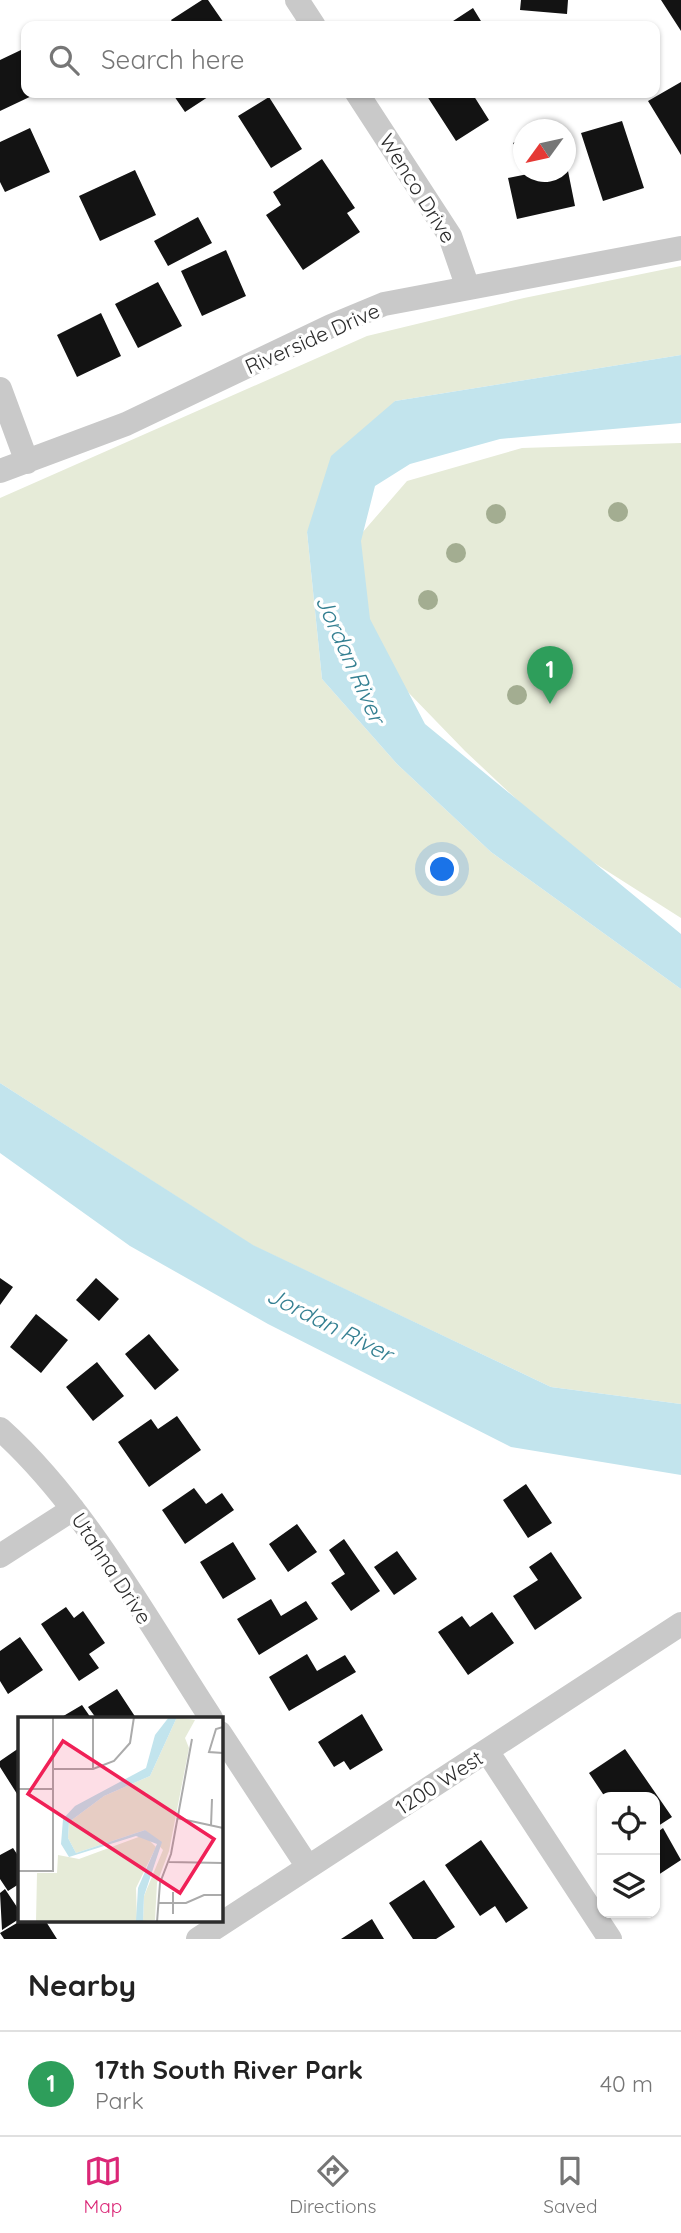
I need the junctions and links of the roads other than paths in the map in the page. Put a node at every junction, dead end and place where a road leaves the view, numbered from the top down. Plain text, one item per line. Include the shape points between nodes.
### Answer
1 (360, 98) edge
2 (681, 248) edge
3 (468, 288) junction
4 (0, 388) edge
5 (26, 462) junction
6 (0, 471) edge
7 (0, 1429) edge
8 (73, 1508) junction
9 (0, 1556) edge
10 (681, 1624) edge
11 (210, 1717) edge
12 (222, 1736) edge
13 (487, 1751) junction
14 (308, 1867) junction
15 (198, 1939) edge
16 (610, 1939) edge

1 - 3 street, Wenco Drive via 450,236
2 - 3 street, Riverside Drive
3 - 5 street, Riverside Drive via 384,304 126,424
4 - 5 street
5 - 6 street, Riverside Drive
7 - 8 street, Utahna Drive
8 - 9 street
8 - 11 street, Utahna Drive
10 - 13 street, 1200 West
12 - 14 street
13 - 14 street, 1200 West
13 - 16 street
14 - 15 street, 1200 West

